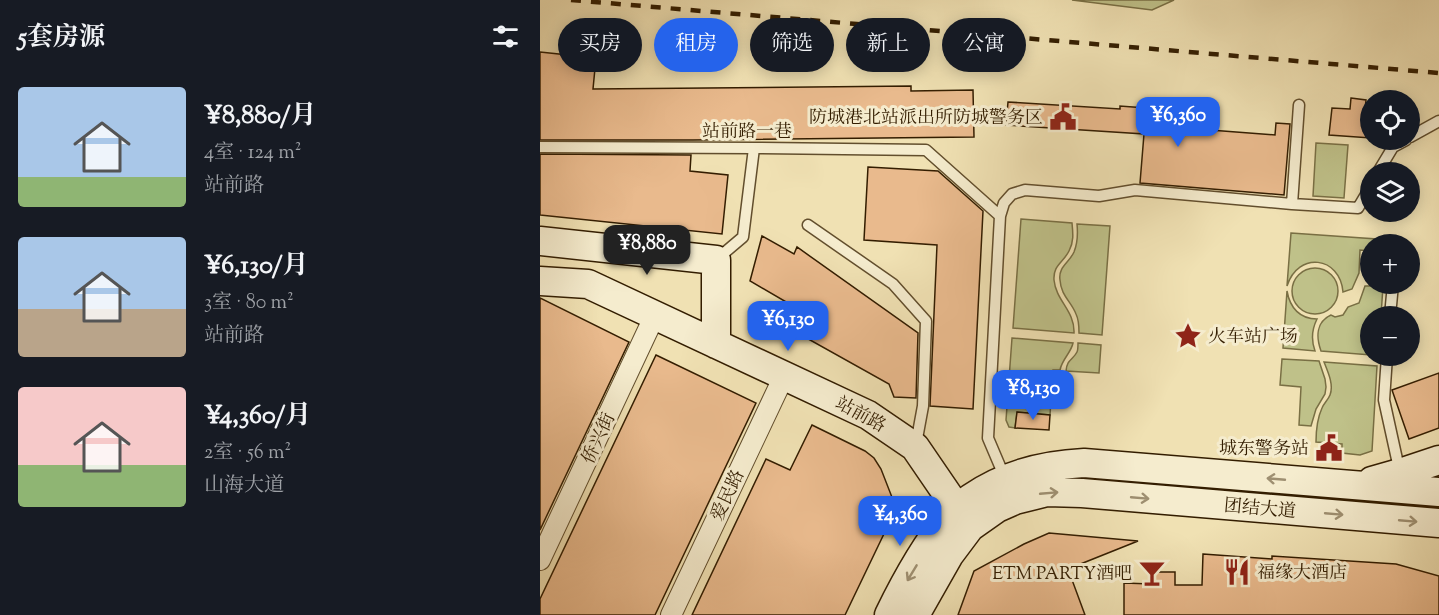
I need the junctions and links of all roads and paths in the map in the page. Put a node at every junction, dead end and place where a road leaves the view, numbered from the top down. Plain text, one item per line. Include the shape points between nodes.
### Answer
1 (1299, 105) dead end
2 (1439, 121) edge
3 (1420, 131) edge
4 (540, 147) edge
5 (754, 148) junction
6 (1292, 204) junction
7 (1360, 205) edge
8 (1000, 216) junction
9 (808, 225) dead end
10 (540, 241) edge
11 (716, 260) junction
12 (540, 280) edge
13 (655, 315) junction
14 (716, 344) junction
15 (1386, 366) edge
16 (784, 376) junction
17 (915, 447) junction
18 (1439, 460) edge
19 (1400, 481) junction
20 (1010, 489) junction
21 (1439, 492) edge
22 (964, 518) junction
23 (1439, 523) edge
24 (540, 560) edge
25 (671, 615) edge
26 (889, 615) edge
27 (915, 615) edge

1 - 6 lane
2 - 3 lane
4 - 5 lane, 站前路一巷
5 - 8 lane, 站前路一巷 via 926,150
5 - 11 lane via 743,237
6 - 7 lane via 1358,208
6 - 8 lane via 1135,190 1099,196 1025,190 1012,194
8 - 20 lane via 988,438
9 - 17 lane via 893,284 926,321 923,406
10 - 11 main road
11 - 14 main road
12 - 13 main road, 站前路 via 588,284
13 - 14 main road, 站前路
13 - 24 street, 侨兴街
14 - 16 main road, 站前路
15 - 19 lane via 1384,400
16 - 17 main road, 站前路 via 868,415
16 - 25 street, 爱民路
17 - 22 main road, 站前路
18 - 19 main road, 团结大道
19 -> 20 main road, 团结大道 via 1355,485 1084,463 1043,467
19 - 21 main road
20 - 22 main road via 986,488
20 -> 23 main road, 团结大道
22 -> 26 main road via 930,542
22 - 27 main road via 949,555

